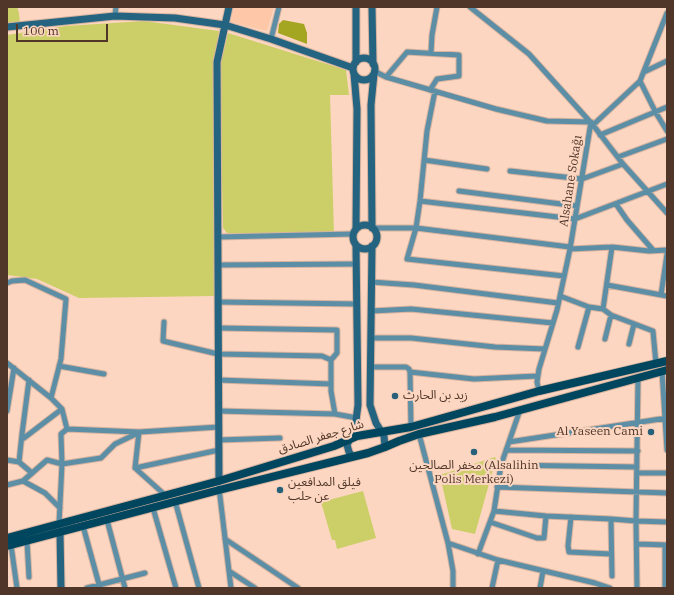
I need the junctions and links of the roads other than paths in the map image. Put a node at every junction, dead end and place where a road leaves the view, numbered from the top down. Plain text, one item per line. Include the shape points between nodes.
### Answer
1 (116, 7) edge
2 (228, 7) edge
3 (278, 7) edge
4 (356, 7) edge
5 (372, 7) edge
6 (437, 7) edge
7 (470, 7) edge
8 (667, 13) edge
9 (115, 16) junction
10 (225, 25) junction
11 (7, 27) edge
12 (271, 39) junction
13 (431, 53) junction
14 (667, 61) edge
15 (354, 68) junction
16 (374, 70) junction
17 (644, 72) junction
18 (386, 77) junction
19 (640, 81) junction
20 (432, 91) junction
21 (667, 107) edge
22 (656, 112) junction
23 (592, 124) junction
24 (667, 131) edge
25 (600, 135) junction
26 (667, 139) edge
27 (618, 157) junction
28 (424, 160) junction
29 (623, 164) junction
30 (487, 169) dead end
31 (510, 171) dead end
32 (582, 179) junction
33 (667, 184) edge
34 (459, 191) dead end
35 (648, 191) junction
36 (420, 201) junction
37 (616, 204) junction
38 (577, 206) junction
39 (667, 213) edge
40 (575, 219) junction
41 (372, 228) junction
42 (416, 228) junction
43 (355, 231) junction
44 (218, 236) junction
45 (356, 245) junction
46 (372, 246) junction
47 (612, 247) junction
48 (570, 248) junction
49 (653, 250) junction
50 (667, 250) edge
51 (667, 254) edge
52 (356, 264) junction
53 (218, 265) junction
54 (564, 276) junction
55 (371, 282) junction
56 (7, 283) edge
57 (607, 285) junction
58 (664, 295) edge
59 (560, 296) junction
60 (218, 302) junction
61 (558, 303) junction
62 (357, 304) junction
63 (589, 307) junction
64 (603, 309) junction
65 (371, 311) junction
66 (611, 315) junction
67 (164, 322) dead end
68 (553, 324) junction
69 (634, 324) junction
70 (218, 328) junction
71 (372, 338) junction
72 (605, 339) dead end
73 (629, 344) dead end
74 (578, 347) dead end
75 (546, 349) junction
76 (218, 354) junction
77 (331, 360) junction
78 (667, 361) edge
79 (7, 363) edge
80 (656, 364) junction
81 (59, 366) junction
82 (371, 367) junction
83 (14, 368) junction
84 (665, 371) edge
85 (410, 372) junction
86 (104, 374) dead end
87 (538, 376) junction
88 (638, 378) junction
89 (28, 380) junction
90 (218, 380) junction
91 (331, 384) junction
92 (539, 391) junction
93 (51, 398) junction
94 (62, 409) junction
95 (520, 410) junction
96 (219, 411) junction
97 (7, 412) edge
98 (335, 414) junction
99 (357, 418) junction
100 (666, 418) edge
101 (638, 422) junction
102 (219, 427) junction
103 (410, 427) junction
104 (66, 429) junction
105 (139, 432) junction
106 (383, 432) junction
107 (666, 432) edge
108 (22, 434) junction
109 (419, 434) junction
110 (280, 438) dead end
111 (349, 439) junction
112 (219, 440) junction
113 (509, 442) junction
114 (667, 446) edge
115 (385, 448) junction
116 (219, 450) junction
117 (506, 450) junction
118 (667, 450) edge
119 (638, 451) junction
120 (352, 456) junction
121 (7, 460) edge
122 (19, 462) junction
123 (62, 464) junction
124 (501, 464) junction
125 (637, 467) junction
126 (135, 468) junction
127 (32, 473) junction
128 (637, 473) junction
129 (667, 473) edge
130 (23, 481) junction
131 (219, 481) junction
132 (7, 485) edge
133 (497, 487) junction
134 (219, 490) junction
135 (637, 492) junction
136 (667, 493) edge
137 (165, 495) junction
138 (175, 502) junction
139 (60, 508) junction
140 (153, 508) junction
141 (494, 511) junction
142 (546, 516) junction
143 (571, 517) junction
144 (611, 519) junction
145 (107, 520) junction
146 (490, 522) junction
147 (636, 522) junction
148 (667, 522) edge
149 (83, 526) junction
150 (59, 528) junction
151 (225, 538) junction
152 (27, 541) junction
153 (8, 543) edge
154 (448, 543) junction
155 (637, 544) junction
156 (666, 545) edge
157 (478, 554) junction
158 (611, 554) junction
159 (498, 560) junction
160 (543, 571) junction
161 (229, 572) junction
162 (145, 573) dead end
163 (666, 574) edge
164 (612, 576) dead end
165 (29, 577) dead end
166 (122, 579) junction
167 (62, 586) edge
168 (100, 586) edge
169 (594, 586) edge
170 (17, 588) edge
171 (87, 588) edge
172 (125, 588) edge
173 (176, 588) edge
174 (199, 588) edge
175 (231, 588) edge
176 (255, 588) edge
177 (298, 588) edge
178 (453, 588) edge
179 (492, 588) edge
180 (540, 588) edge
181 (610, 588) edge
182 (637, 588) edge
183 (666, 588) edge

1 - 9 street
2 - 10 main road
3 - 12 street
4 - 15 main road
5 - 16 main road
6 - 13 street
7 - 23 street via 528,54
8 - 17 street
9 - 10 main road via 175,18
9 - 11 main road
10 - 12 main road
10 - 44 main road via 217,62
12 - 15 main road
13 - 18 street via 407,52
13 - 20 street via 459,55 458,76 437,79
14 - 17 street
15 - 16 main road via 367,59
15 - 16 main road via 356,77 362,80 369,79
15 - 43 main road via 357,108
16 - 18 street, Alsahane Sokağı
16 - 41 main road via 371,105
17 - 19 street
18 - 20 street, Alsahane Sokağı
19 - 22 street
19 - 23 street
20 - 23 street, Alsahane Sokağı via 547,121
20 - 28 street
21 - 22 street
22 - 24 street
22 - 25 street
23 - 25 street
23 - 32 street, Alsahane Sokağı
25 - 27 street
26 - 27 street
27 - 29 street
28 - 30 street
28 - 36 street
29 - 32 street
29 - 35 street
31 - 32 street
32 - 38 street, Alsahane Sokağı
33 - 35 street
34 - 38 street
35 - 37 street
35 - 39 street
36 - 40 street
36 - 42 street
37 - 40 street
37 - 49 street
38 - 40 street, Alsahane Sokağı
40 - 48 street, Alsahane Sokağı
41 - 42 street
41 - 43 main road via 362,226
41 - 46 main road via 376,239
42 - 48 street
42 - 54 street via 407,259
43 - 44 street
43 - 45 main road via 353,238
44 - 53 main road
45 - 46 main road via 366,249
45 - 52 main road
46 - 55 main road
47 - 48 street
47 - 49 street
47 - 57 street
48 - 54 street, Alsahane Sokağı
49 - 50 street
51 - 58 street
52 - 53 street
52 - 62 main road
53 - 60 main road
54 - 59 street, Alsahane Sokağı
55 - 61 street
55 - 65 main road
56 - 81 street via 25,280 66,300
57 - 58 street
57 - 64 street
59 - 61 street, Alsahane Sokağı
59 - 63 street
60 - 62 street
60 - 70 main road
61 - 68 street, Alsahane Sokağı
62 - 99 main road
63 - 64 street
63 - 74 street
64 - 66 street
65 - 68 street via 410,309
65 - 71 main road
66 - 69 street
66 - 72 street
67 - 76 street via 163,341
68 - 75 street, Alsahane Sokağı
69 - 73 street
69 - 80 street via 653,331
70 - 76 main road
70 - 77 street via 337,330 337,353
71 - 75 street via 411,338 495,347
71 - 82 main road
75 - 87 street, Alsahane Sokağı
76 - 77 street via 322,356
76 - 90 main road
77 - 91 street
78 - 80 main road, شارع جعفر الصادق
79 - 83 street
80 - 92 main road, شارع جعفر الصادق
81 - 86 street
81 - 93 street
82 - 85 street via 406,367
82 - 106 main road via 370,405 372,415
83 - 89 street
83 - 97 street
84 - 88 main road, شارع جعفر الصادق
84 - 100 street
85 - 87 street via 474,379
85 - 103 street
87 - 92 street, Alsahane Sokağı
88 - 95 main road, شارع جعفر الصادق
88 - 101 street
89 - 93 street
89 - 108 street
90 - 91 street
90 - 96 main road
91 - 98 street
92 - 103 main road, شارع جعفر الصادق
93 - 94 street
94 - 104 street
94 - 108 street via 24,438
95 - 109 main road, شارع جعفر الصادق
95 - 113 street
96 - 98 street
96 - 102 main road
98 - 99 street
99 - 111 main road
100 - 101 street
100 - 107 street
101 - 113 street
101 - 119 street
102 - 105 street
102 - 112 main road
103 - 106 main road, شارع جعفر الصادق
104 - 105 street
104 - 123 street via 61,434
105 - 123 street via 115,444 101,458
105 - 126 street
106 - 111 main road, شارع جعفر الصادق
106 - 115 main road
107 - 114 street
108 - 122 street
109 - 115 main road, شارع جعفر الصادق
109 - 154 street
110 - 112 street
111 - 120 main road via 348,449
111 - 131 main road, شارع جعفر الصادق via 334,446
112 - 116 main road
113 - 117 street
114 - 118 street
115 - 120 main road, شارع جعفر الصادق
116 - 126 street
116 - 131 main road
117 - 119 street
117 - 124 street
119 - 125 street
120 - 134 main road, شارع جعفر الصادق
121 - 122 street
122 - 127 street
123 - 127 street via 47,460
123 - 139 street
124 - 125 street
124 - 133 street
125 - 128 street
126 - 137 street
127 - 130 street
128 - 129 street
128 - 135 street
130 - 132 street
130 - 139 street via 45,493
131 - 134 street
131 - 137 main road, شارع جعفر الصادق
133 - 135 street
133 - 141 street
134 - 138 main road, شارع جعفر الصادق
134 - 151 street
135 - 136 street
135 - 147 street
137 - 150 main road, شارع جعفر الصادق
138 - 140 main road, شارع جعفر الصادق
138 - 174 street
139 - 150 street
140 - 145 main road, شارع جعفر الصادق
140 - 173 street
141 - 142 street
141 - 146 street
142 - 143 street
142 - 146 street via 544,538
143 - 144 street
143 - 158 street via 569,552
144 - 147 street
144 - 158 street
145 - 149 main road, شارع جعفر الصادق
145 - 166 street
146 - 157 street
147 - 148 street
147 - 155 street
149 - 150 main road, شارع جعفر الصادق
149 - 168 street
150 - 152 main road, شارع جعفر الصادق
150 - 153 main road, شارع جعفر الصادق
150 - 167 main road
151 - 161 street
151 - 177 street
152 - 153 main road, شارع جعفر الصادق
152 - 165 street
153 - 170 street
154 - 157 street
154 - 178 street
155 - 156 street
155 - 182 street
156 - 163 street
157 - 159 street
158 - 164 street
159 - 160 street
159 - 179 street
160 - 169 street
160 - 180 street
161 - 175 street
161 - 176 street
162 - 166 street
163 - 183 street
166 - 168 street
166 - 172 street
168 - 171 street
169 - 181 street

